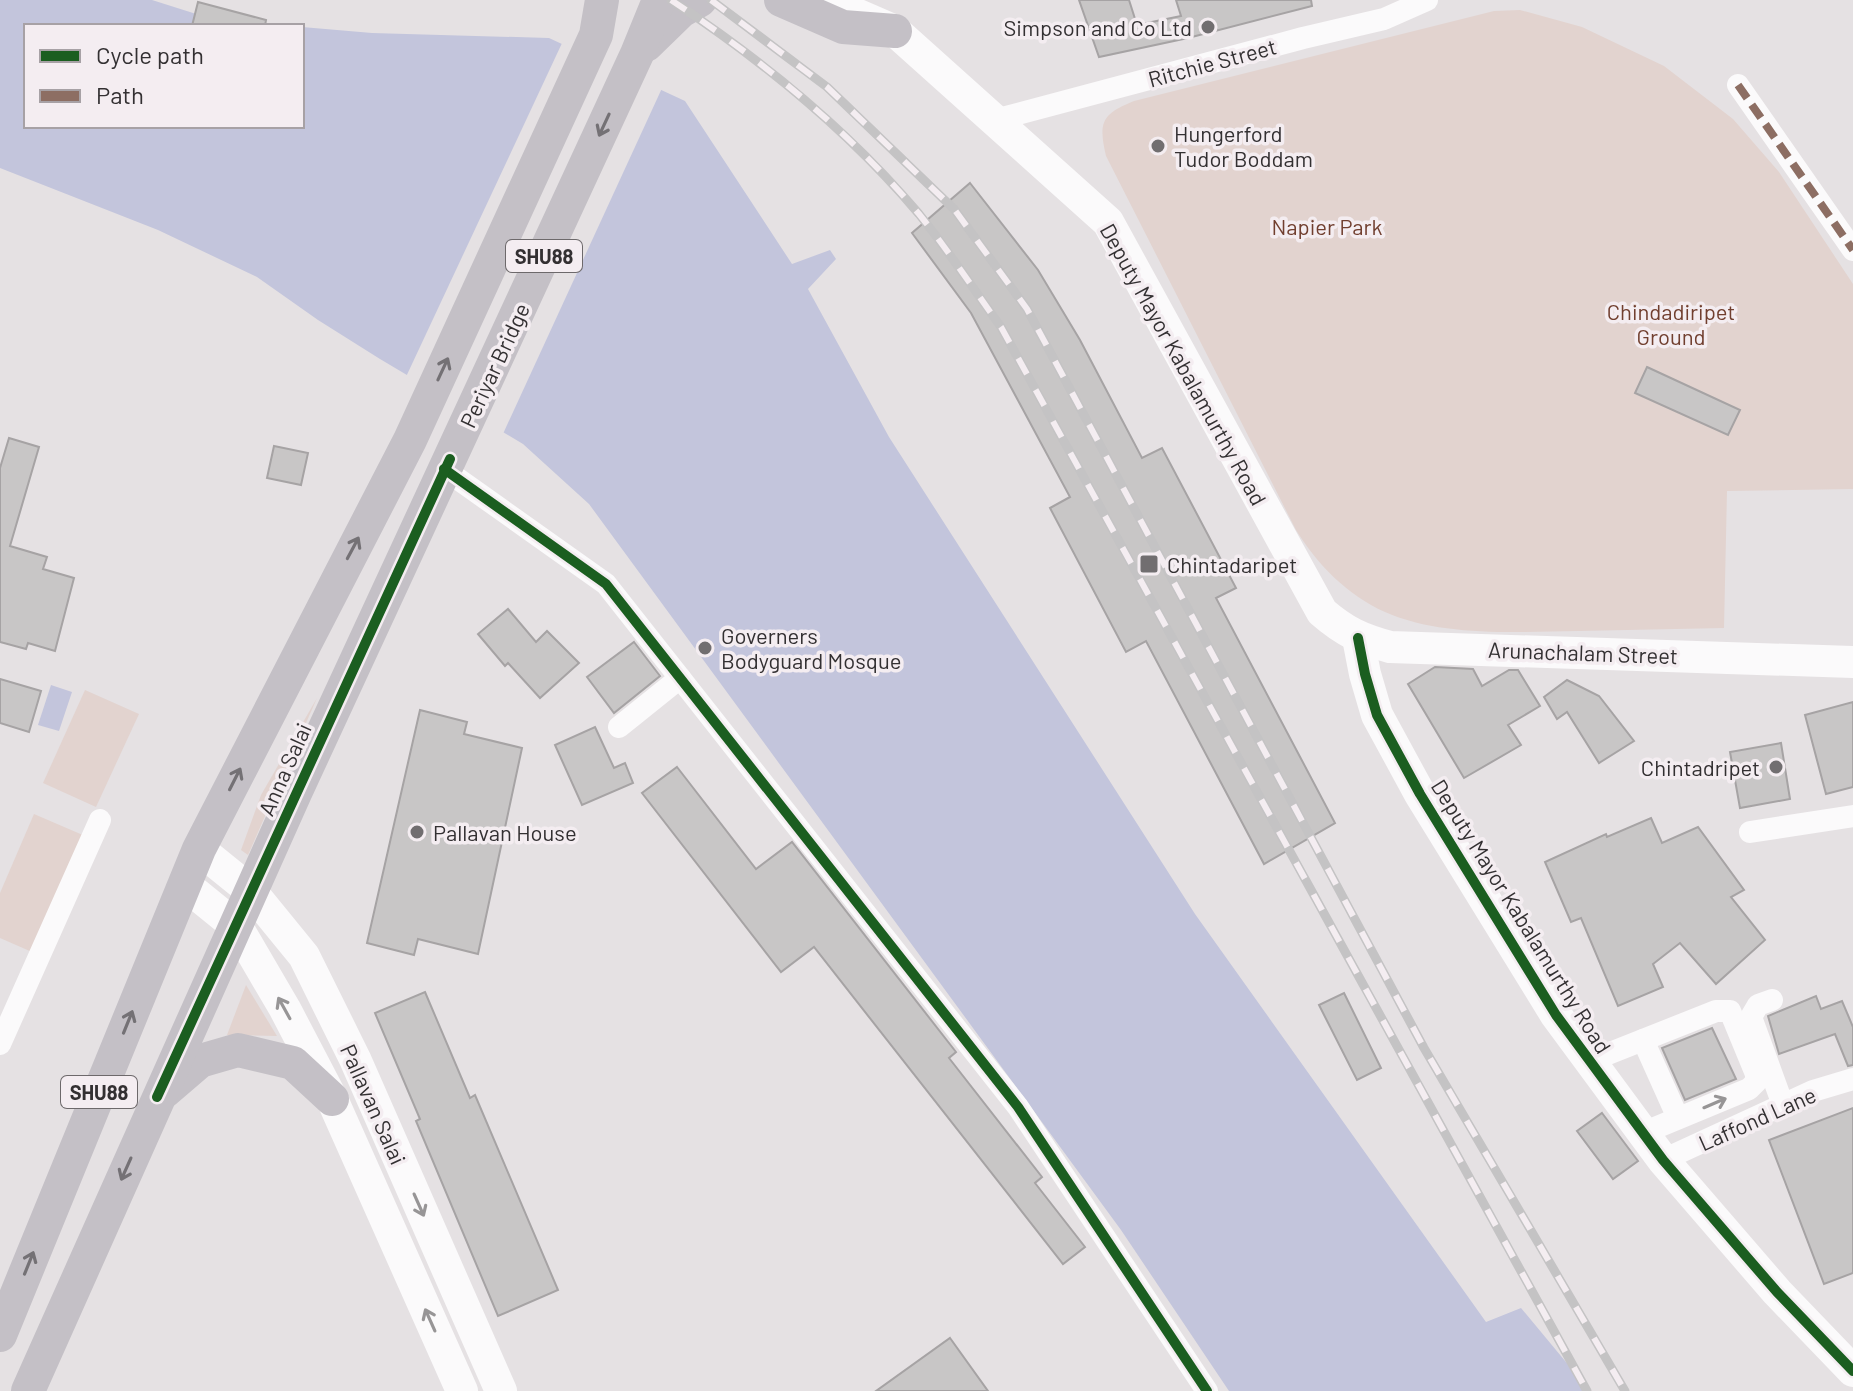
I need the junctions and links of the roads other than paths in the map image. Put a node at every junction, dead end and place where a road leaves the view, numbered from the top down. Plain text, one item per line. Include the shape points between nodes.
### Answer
1 (659, 0) edge
2 (700, 0) edge
3 (781, 0) edge
4 (824, 0) edge
5 (874, 0) edge
6 (1427, 0) edge
7 (596, 15) edge
8 (895, 31) junction
9 (637, 54) junction
10 (1738, 85) dead end
11 (995, 120) junction
12 (1853, 250) edge
13 (410, 440) joint
14 (447, 464) junction
15 (1322, 612) joint
16 (1358, 638) junction
17 (1853, 662) edge
18 (680, 678) junction
19 (619, 727) dead end
20 (1853, 816) edge
21 (100, 820) dead end
22 (1750, 832) dead end
23 (199, 849) junction
24 (184, 884) junction
25 (251, 891) junction
26 (237, 927) junction
27 (1772, 1000) dead end
28 (1643, 1040) junction
29 (0, 1044) edge
30 (1590, 1061) junction
31 (1853, 1079) edge
32 (157, 1097) junction
33 (332, 1099) junction
34 (1783, 1105) junction
35 (1678, 1118) junction
36 (1643, 1133) junction
37 (1663, 1160) junction
38 (0, 1335) edge
39 (1853, 1371) edge
40 (28, 1391) edge
41 (462, 1391) edge
42 (501, 1391) edge
43 (1207, 1391) edge

1 - 9 main road, SHU88
2 - 9 main road via 681,11
3 - 8 main road via 843,27
4 - 8 main road, Deputy Mayor Kabalamurthy Road
5 - 8 main road
6 - 11 street, Ritchie Street via 1384,19
13 -> 7 main road, Periyar Bridge / SHU88
8 - 11 main road, Deputy Mayor Kabalamurthy Road
9 -> 14 main road, Periyar Bridge / SHU88
10 - 12 street
11 - 15 main road, Deputy Mayor Kabalamurthy Road via 1108,222
23 -> 13 main road, Anna Salai / SHU88
14 - 18 street via 606,584
14 - 25 main road, Anna Salai / SHU88
15 - 16 main road, Arunachalam Street
16 - 17 main road, Arunachalam Street via 1390,647
16 - 30 main road, Deputy Mayor Kabalamurthy Road via 1377,715 1420,794
18 - 19 street
18 - 43 street via 1018,1107
20 - 22 street
21 - 29 street
23 - 24 main road, Anna Salai / SHU88
23 - 25 main road, Pallavan Salai
24 - 26 main road, Pallavan Salai
38 -> 24 main road, Anna Salai / SHU88
25 - 26 main road, Anna Salai / SHU88
25 -> 42 main road, Pallavan Salai via 308,964
26 - 32 main road, Anna Salai / SHU88
33 -> 26 main road, Pallavan Salai
27 - 34 street via 1758,1005 1751,1017
28 - 30 street
28 - 35 street
35 -> 28 street via 1756,1082 1730,1011 1716,1011
30 - 36 main road, Deputy Mayor Kabalamurthy Road
31 - 34 street, Laffond Lane
32 - 33 main road via 200,1061 238,1050 293,1063
32 -> 40 main road, Anna Salai / SHU88
41 -> 33 main road, Pallavan Salai
34 - 37 street, Laffond Lane
35 - 36 street
36 - 37 main road, Deputy Mayor Kabalamurthy Road
37 - 39 main road, Deputy Mayor Kabalamurthy Road

